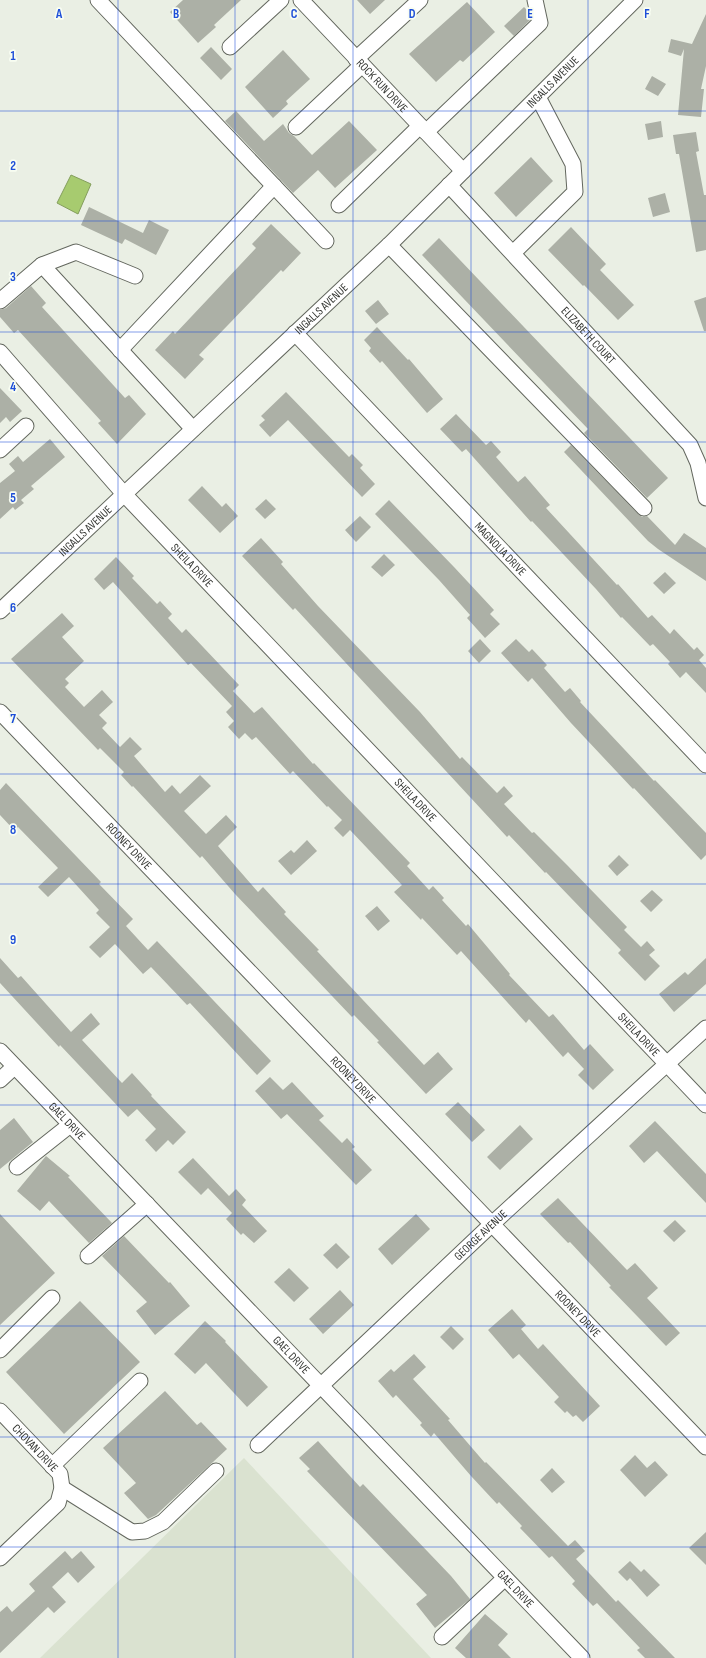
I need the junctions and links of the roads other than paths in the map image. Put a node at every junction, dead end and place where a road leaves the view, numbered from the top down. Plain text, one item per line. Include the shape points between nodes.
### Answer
1 (98, 0) edge
2 (281, 0) edge
3 (301, 0) edge
4 (420, 0) edge
5 (535, 0) edge
6 (635, 0) edge
7 (230, 47) dead end
8 (359, 62) junction
9 (538, 97) junction
10 (296, 127) dead end
11 (423, 129) junction
12 (463, 171) junction
13 (449, 185) junction
14 (274, 186) junction
15 (339, 205) dead end
16 (326, 240) dead end
17 (389, 245) junction
18 (513, 253) junction
19 (42, 265) junction
20 (135, 276) dead end
21 (0, 301) edge
22 (295, 333) junction
23 (120, 350) junction
24 (0, 352) edge
25 (26, 426) dead end
26 (193, 429) junction
27 (0, 450) edge
28 (124, 494) junction
29 (706, 498) edge
30 (644, 508) dead end
31 (0, 611) edge
32 (0, 712) edge
33 (706, 765) edge
34 (706, 1028) edge
35 (0, 1052) edge
36 (668, 1064) junction
37 (14, 1066) junction
38 (0, 1080) edge
39 (706, 1105) edge
40 (70, 1125) junction
41 (17, 1167) dead end
42 (147, 1204) junction
43 (492, 1224) junction
44 (88, 1256) dead end
45 (52, 1298) dead end
46 (0, 1350) edge
47 (140, 1381) dead end
48 (321, 1386) junction
49 (0, 1411) edge
50 (258, 1445) dead end
51 (706, 1447) edge
52 (52, 1466) junction
53 (216, 1471) dead end
54 (62, 1488) junction
55 (0, 1558) edge
56 (506, 1578) junction
57 (442, 1637) dead end
58 (582, 1658) edge

1 - 14 street
2 - 7 street
3 - 8 street, ROCK RUN DRIVE
4 - 8 street
5 - 11 street via 540,23
6 - 9 street, INGALLS AVENUE
8 - 10 street
8 - 11 street, ROCK RUN DRIVE
9 - 12 street, INGALLS AVENUE
9 - 18 street via 573,164 575,192
11 - 12 street, ROCK RUN DRIVE
11 - 15 street
12 - 13 street, INGALLS AVENUE
13 - 17 street, INGALLS AVENUE
13 - 18 street, ELIZABETH COURT
14 - 16 street
14 - 23 street
17 - 22 street, INGALLS AVENUE
17 - 30 street
18 - 29 street, ELIZABETH COURT via 690,445 698,463
19 - 20 street via 76,252
19 - 21 street
19 - 23 street
22 - 26 street, INGALLS AVENUE
22 - 33 street, MAGNOLIA DRIVE
23 - 26 street
24 - 28 street, SHEILA DRIVE
25 - 27 street
26 - 28 street, INGALLS AVENUE
28 - 31 street, INGALLS AVENUE
28 - 36 street, SHEILA DRIVE
32 - 43 street, ROONEY DRIVE
34 - 36 street, GEORGE AVENUE
35 - 37 street, GAEL DRIVE
36 - 39 street, SHEILA DRIVE
36 - 43 street, GEORGE AVENUE
37 - 38 street
37 - 40 street, GAEL DRIVE
40 - 41 street
40 - 42 street, GAEL DRIVE
42 - 44 street
42 - 48 street, GAEL DRIVE
43 - 48 street, GEORGE AVENUE
43 - 51 street, ROONEY DRIVE
45 - 46 street
47 - 52 street
48 - 50 street, GEORGE AVENUE
48 - 56 street, GAEL DRIVE
49 - 52 street, CHOVAN DRIVE
52 - 54 street, CHOVAN DRIVE via 60,1474
53 - 54 street via 163,1522 145,1531 132,1532
54 - 55 street via 58,1503
56 - 57 street
56 - 58 street, GAEL DRIVE

